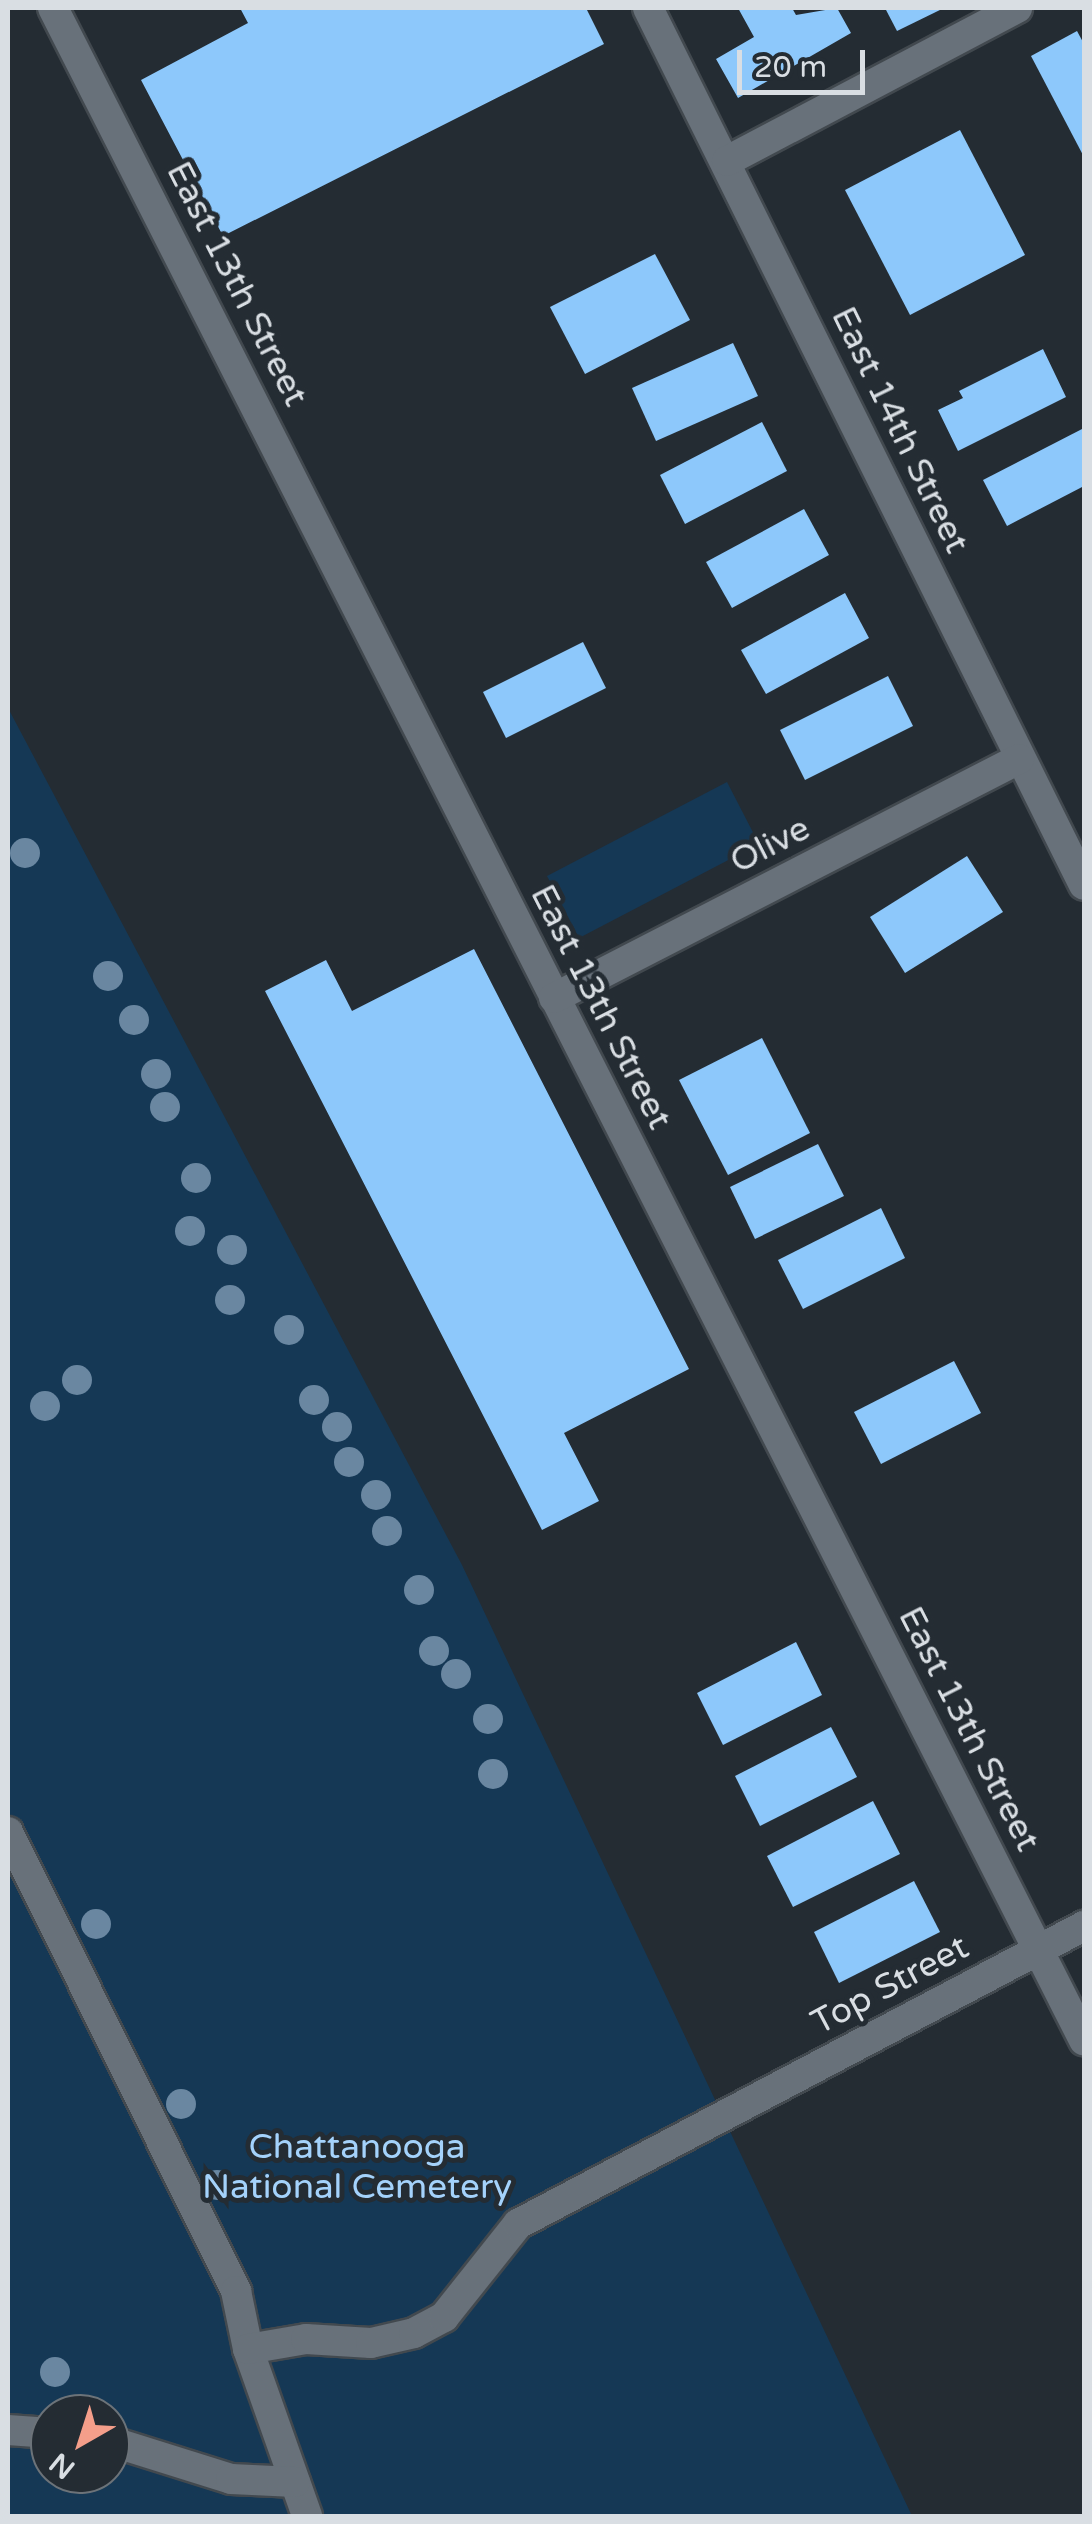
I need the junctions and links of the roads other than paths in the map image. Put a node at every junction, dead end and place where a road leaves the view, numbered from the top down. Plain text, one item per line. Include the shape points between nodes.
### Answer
1 (53, 8) edge
2 (648, 8) edge
3 (1018, 8) edge
4 (727, 161) junction
5 (1020, 759) junction
6 (1084, 886) edge
7 (554, 998) junction
8 (8, 1832) edge
9 (1084, 1926) edge
10 (1039, 1949) junction
11 (1084, 2040) edge
12 (248, 2349) junction
13 (130, 2448) edge
14 (296, 2482) junction
15 (308, 2516) edge

1 - 7 street, East 13th Street
2 - 4 street, East 14th Street
3 - 4 street
4 - 5 street, East 14th Street
5 - 6 street, East 14th Street
5 - 7 street, Olive
7 - 10 street, East 13th Street
8 - 12 street via 236,2291
9 - 10 street, Top Street
10 - 11 street, East 13th Street
10 - 12 street, Top Street via 518,2224 444,2317 372,2343 306,2338
12 - 14 street
13 - 14 street via 230,2479
14 - 15 street

